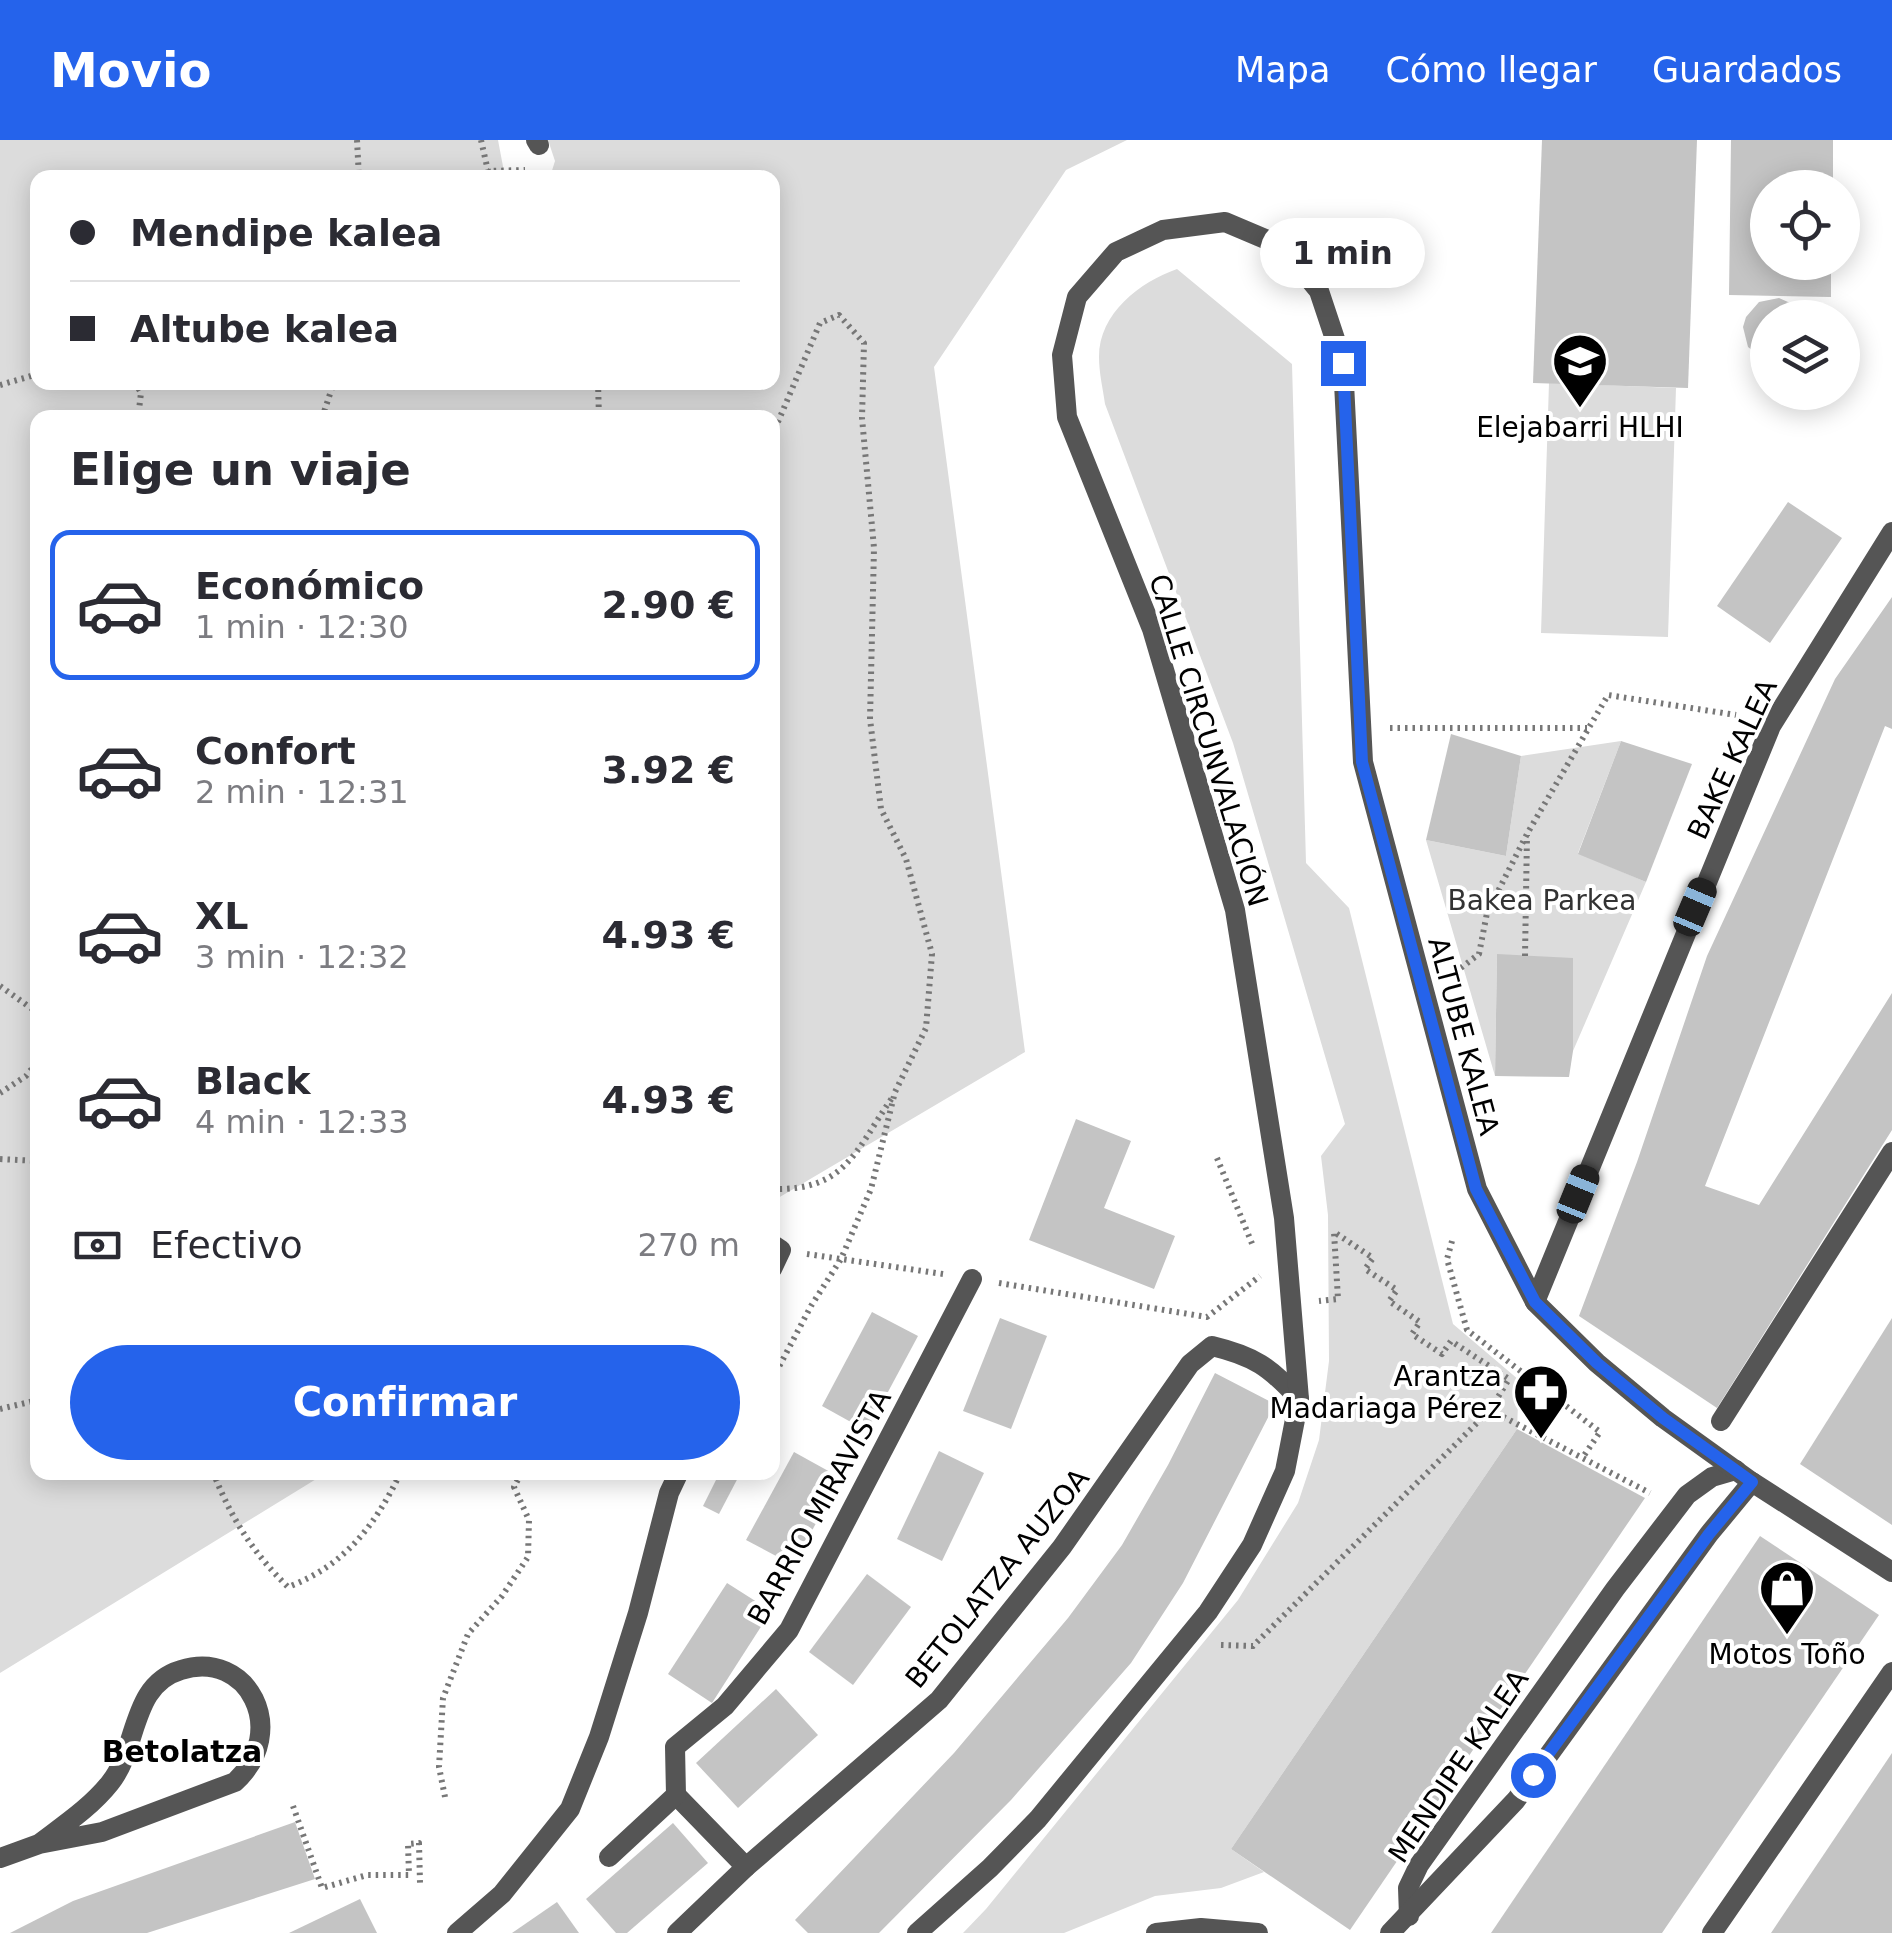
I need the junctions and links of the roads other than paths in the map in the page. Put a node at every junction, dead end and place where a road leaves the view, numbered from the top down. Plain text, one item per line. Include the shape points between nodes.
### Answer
1 (1343, 363) joint
2 (1892, 532) edge
3 (1892, 1152) edge
4 (972, 1279) road end
5 (1535, 1302) junction
6 (1299, 1399) junction
7 (1721, 1421) dead end
8 (1744, 1476) junction
9 (675, 1480) edge
10 (1892, 1572) edge
11 (1892, 1672) edge
12 (676, 1794) junction
13 (39, 1844) junction
14 (609, 1857) dead end
15 (0, 1858) edge
16 (746, 1867) junction
17 (1409, 1916) junction
18 (930, 1925) edge
19 (457, 1933) edge
20 (677, 1933) edge
21 (917, 1933) edge
22 (1156, 1933) edge
23 (1258, 1933) edge
24 (1390, 1933) edge
25 (1712, 1933) edge

1 - 5 street, ALTUBE KALEA via 1362,762 1476,1189
1 - 6 street, CALLE CIRCUNVALACIÓN via 1319,292 1282,246 1225,222 1163,230 1116,252 1077,297 1062,355 1067,417 1152,629 1235,910 1284,1218
2 - 5 street, BAKE KALEA via 1771,726
3 - 7 street
4 - 12 street, BARRIO MIRAVISTA via 790,1630 724,1706 676,1747
5 - 8 street, ALTUBE KALEA via 1663,1418
6 - 16 street, BETOLATZA AUZOA via 1248,1354 1212,1346 1190,1364 1084,1517 939,1700
6 - 18 street, CALLE CIRCUNVALACIÓN via 1285,1472 1252,1545 1208,1612 1038,1819
8 - 10 street
8 - 17 street, MENDIPE KALEA via 1516,1800
8 - 17 street, MENDIPE KALEA via 1712,1477 1687,1495 1615,1589 1419,1865 1408,1888
9 - 19 street via 599,1736 570,1809 502,1894
11 - 25 street
12 - 14 street
12 - 16 street
13 - 13 street via 102,1832 236,1782 261,1746 258,1705 229,1674 205,1667 162,1678 143,1698 129,1750 110,1784
13 - 15 street
16 - 20 street, BETOLATZA AUZOA
17 - 24 street
18 - 21 street, CALLE CIRCUNVALACIÓN
22 - 23 street

